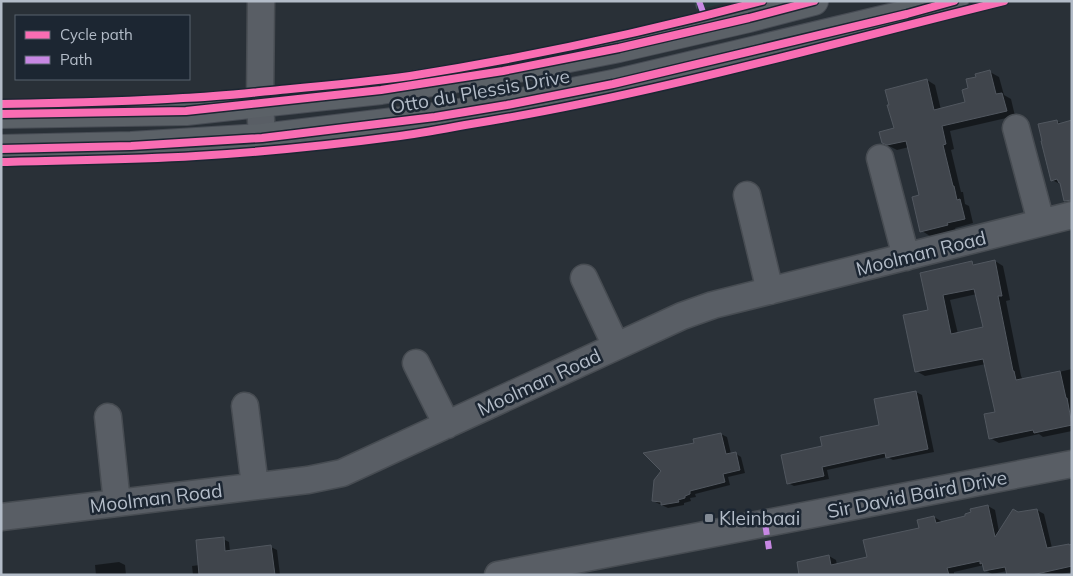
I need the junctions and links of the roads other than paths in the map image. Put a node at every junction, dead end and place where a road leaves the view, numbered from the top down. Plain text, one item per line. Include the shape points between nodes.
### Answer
1 (814, 1) edge
2 (954, 1) edge
3 (261, 3) edge
4 (749, 18) junction
5 (757, 50) junction
6 (260, 103) junction
7 (1, 114) edge
8 (1016, 128) dead end
9 (262, 138) junction
10 (1, 149) edge
11 (880, 158) dead end
12 (747, 195) dead end
13 (1072, 215) edge
14 (1041, 222) junction
15 (906, 257) junction
16 (584, 278) dead end
17 (770, 291) junction
18 (616, 346) junction
19 (416, 363) dead end
20 (245, 406) dead end
21 (108, 417) dead end
22 (448, 425) junction
23 (1072, 464) edge
24 (255, 486) junction
25 (117, 503) junction
26 (1, 517) edge
27 (498, 575) edge

1 - 4 main road, Otto du Plessis Drive
2 - 5 main road, Otto du Plessis Drive
3 - 6 street
4 - 5 main road
4 - 6 main road, Otto du Plessis Drive via 503,71 380,90
5 - 9 main road, Otto du Plessis Drive via 507,105
6 - 7 main road, Otto du Plessis Drive via 186,110
6 - 9 street
8 - 14 street
9 - 10 main road, Otto du Plessis Drive via 132,146
11 - 15 street
12 - 17 street
13 - 14 street, Moolman Road
14 - 15 street, Moolman Road
15 - 17 street, Moolman Road
16 - 18 street
17 - 18 street, Moolman Road via 682,316
18 - 22 street, Moolman Road
19 - 22 street
20 - 24 street
21 - 25 street
22 - 24 street, Moolman Road via 342,473
23 - 27 street, Sir David Baird Drive
24 - 25 street, Moolman Road
25 - 26 street, Moolman Road

